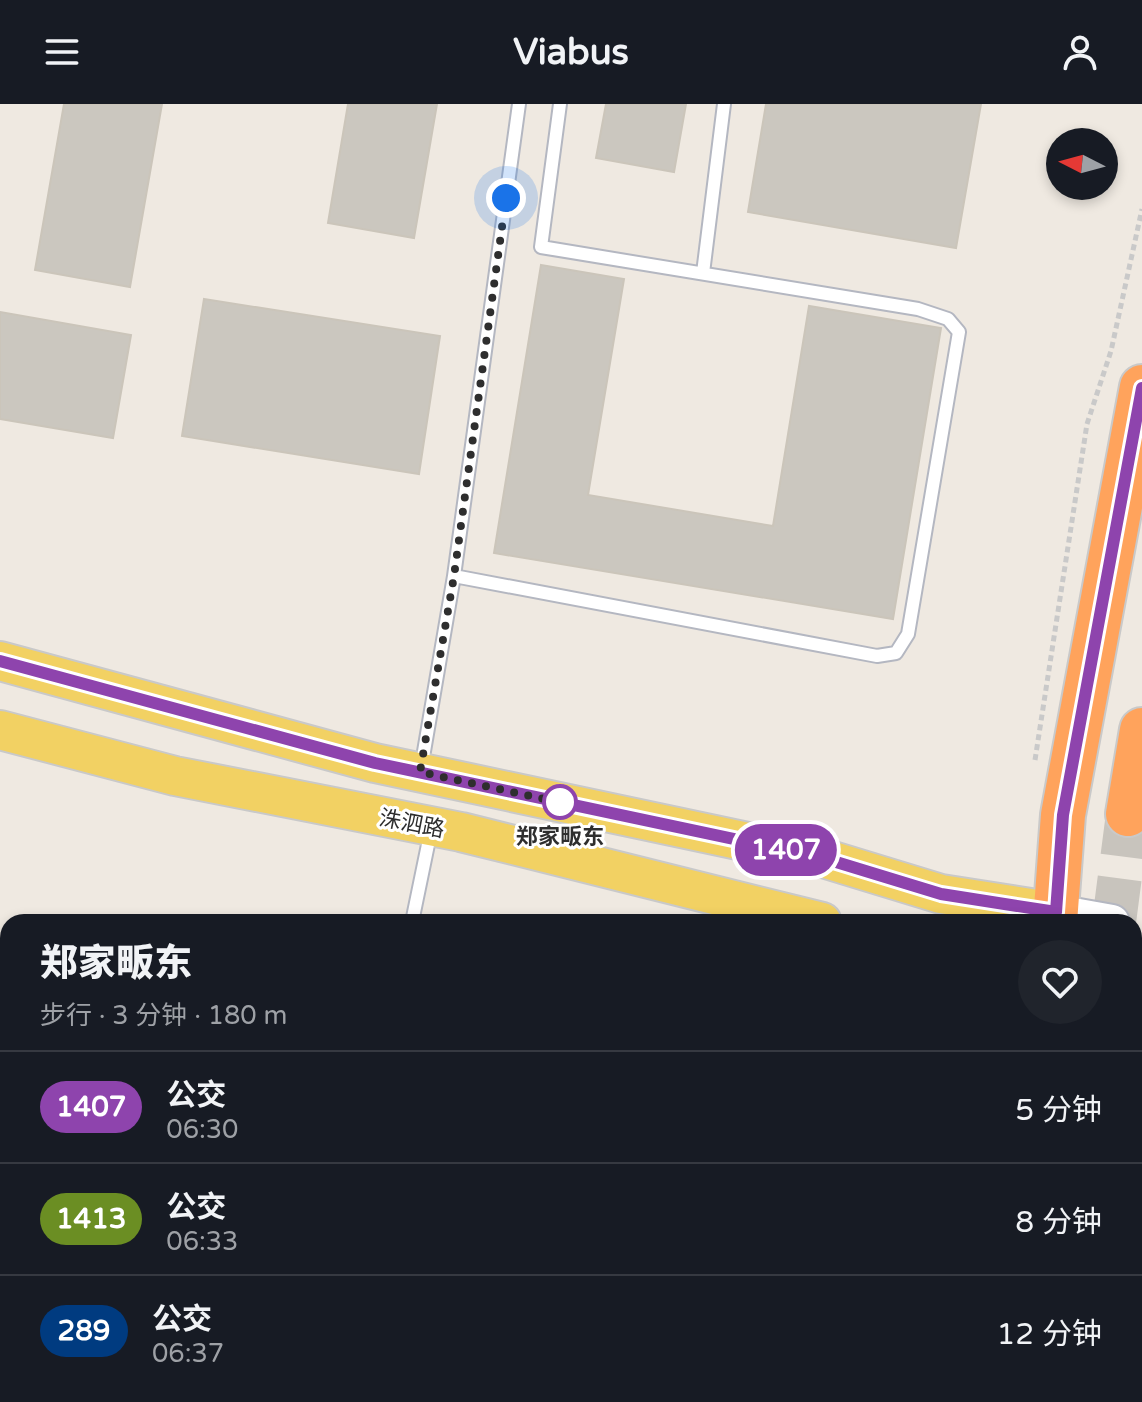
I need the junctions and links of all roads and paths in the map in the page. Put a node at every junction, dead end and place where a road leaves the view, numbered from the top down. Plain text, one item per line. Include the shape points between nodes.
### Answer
1 (519, 104) edge
2 (560, 104) edge
3 (724, 104) edge
4 (1142, 209) edge
5 (703, 273) junction
6 (1142, 387) edge
7 (454, 576) junction
8 (0, 661) edge
9 (0, 730) edge
10 (1142, 730) edge
11 (1034, 767) dead end
12 (420, 772) junction
13 (1128, 814) tunnel mouth
14 (431, 827) junction
15 (414, 914) edge
16 (789, 914) edge
17 (1040, 914) edge
18 (1055, 914) edge

1 - 7 lane
2 - 5 lane via 541,247
3 - 5 lane
4 - 11 path via 1111,351 1087,424
5 - 7 lane via 918,309 948,319 959,332 908,634 896,653 877,656
6 - 18 highway via 1063,815
7 - 12 lane
8 - 12 main road
9 - 14 main road, 洙泗路 via 175,776
10 - 13 highway
12 - 17 main road via 823,858 941,894
14 - 15 lane
14 - 16 main road, 洙泗路

